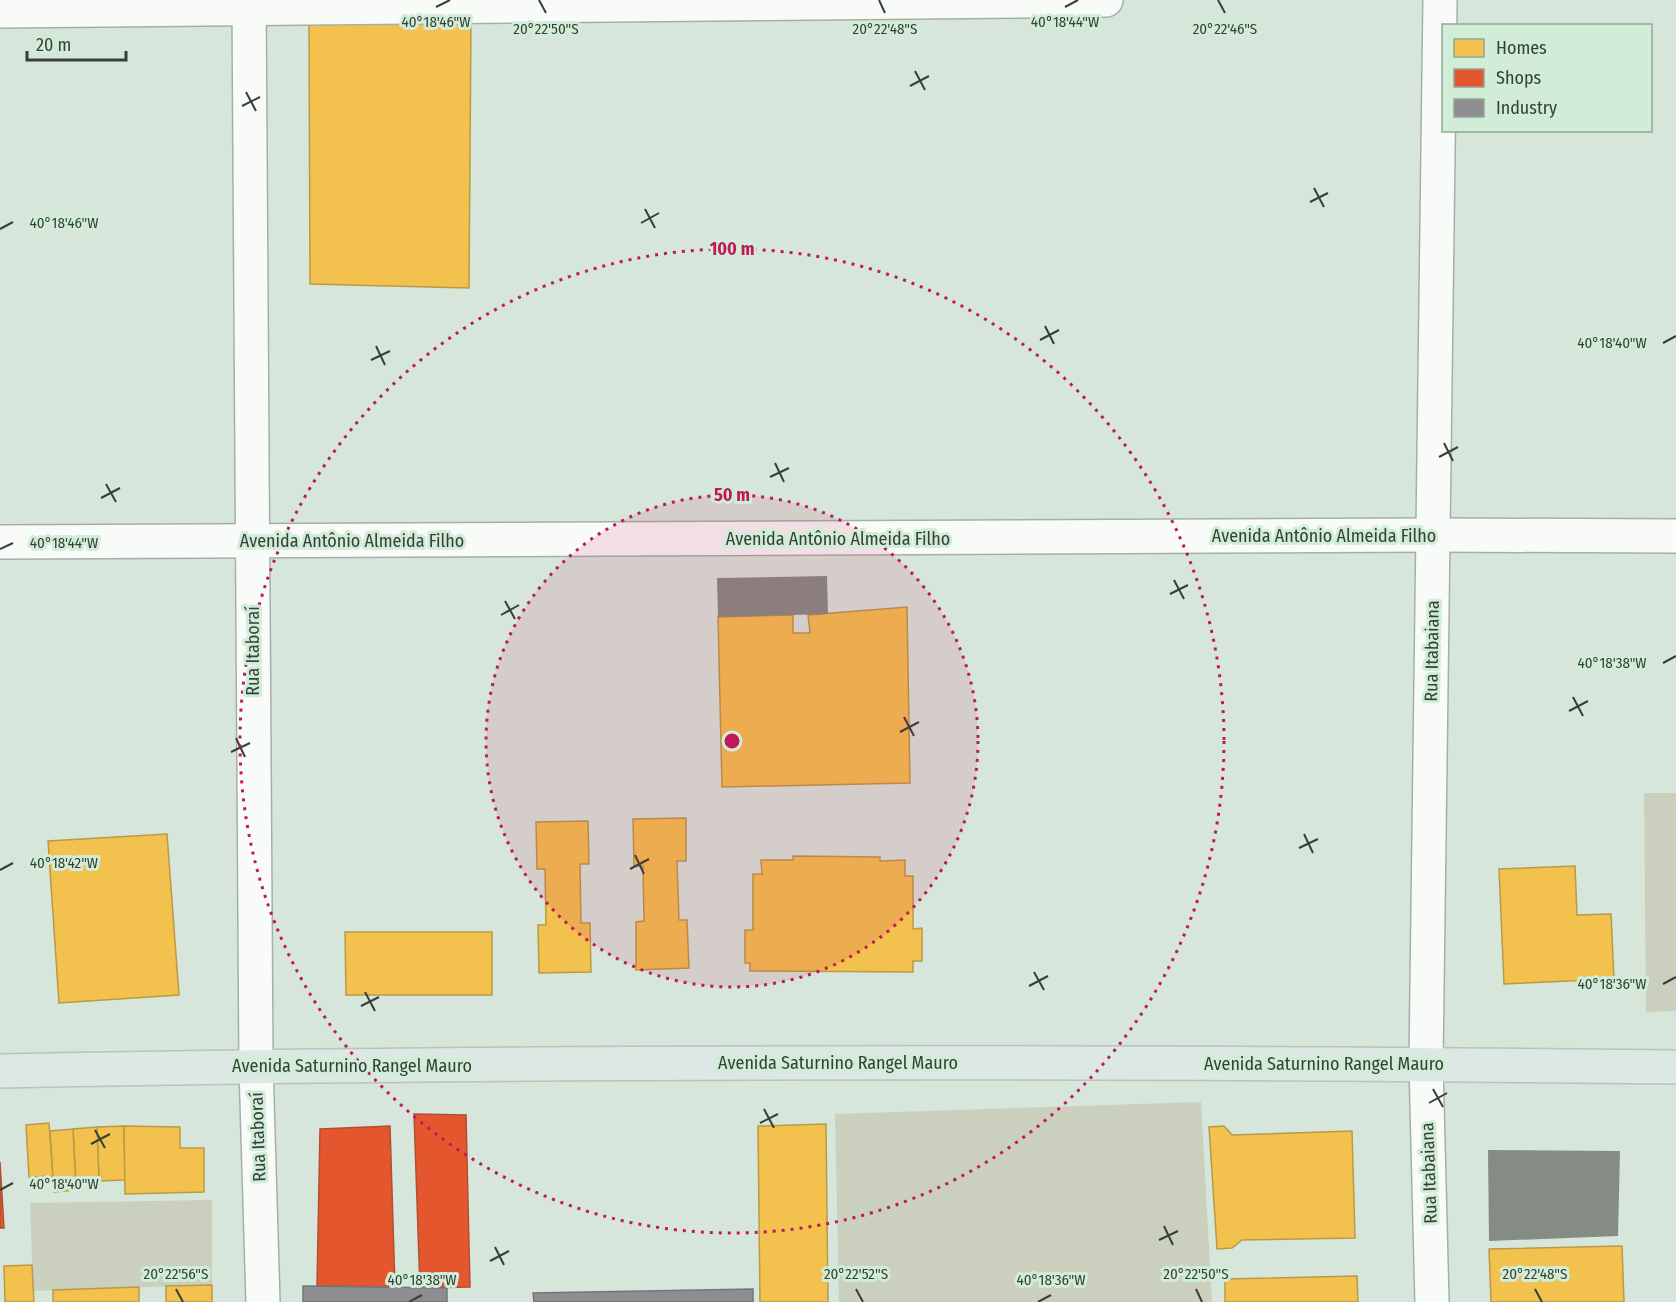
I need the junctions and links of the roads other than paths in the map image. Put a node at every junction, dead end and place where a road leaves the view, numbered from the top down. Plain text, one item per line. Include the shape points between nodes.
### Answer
1 (1106, 0) edge
2 (1440, 0) edge
3 (249, 4) edge
4 (0, 11) edge
5 (1433, 535) junction
6 (1676, 536) edge
7 (0, 542) edge
8 (252, 542) junction
9 (1426, 1064) junction
10 (256, 1066) junction
11 (1676, 1067) edge
12 (0, 1071) edge
13 (263, 1302) edge
14 (1432, 1302) edge

1 - 3 street
2 - 5 street, Rua Itabaiana
3 - 4 street
3 - 8 street, Rua Itaboraí
5 - 6 street, Avenida Antônio Almeida Filho
5 - 8 street, Avenida Antônio Almeida Filho
5 - 9 street, Rua Itabaiana
7 - 8 street, Avenida Antônio Almeida Filho
8 - 10 street, Rua Itaboraí
9 - 10 main road, Avenida Saturnino Rangel Mauro
9 - 11 main road, Avenida Saturnino Rangel Mauro
9 - 14 street, Rua Itabaiana
10 - 12 main road, Avenida Saturnino Rangel Mauro
10 - 13 street, Rua Itaboraí

